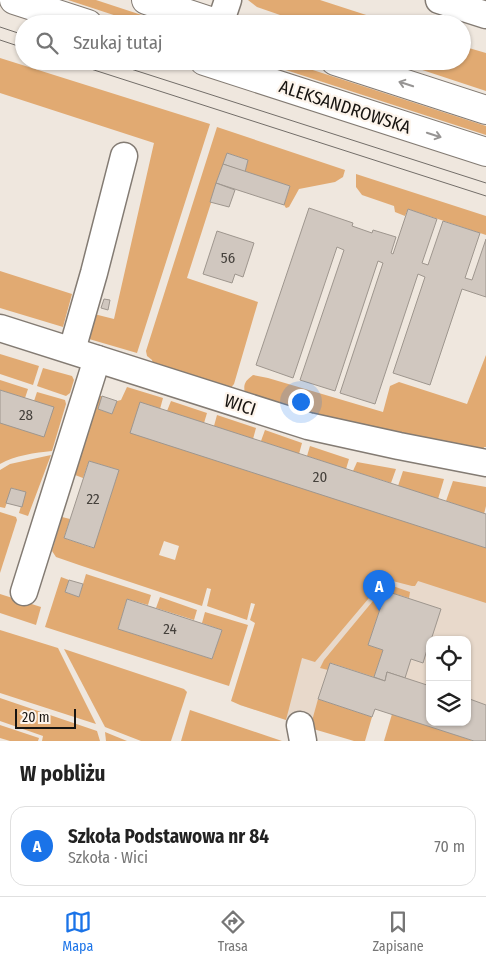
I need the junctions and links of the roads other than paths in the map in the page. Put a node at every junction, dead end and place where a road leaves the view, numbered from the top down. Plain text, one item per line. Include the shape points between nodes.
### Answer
1 (14, 0) edge
2 (146, 0) edge
3 (228, 0) edge
4 (439, 0) edge
5 (60, 15) edge
6 (192, 15) edge
7 (223, 15) edge
8 (486, 15) edge
9 (232, 70) edge
10 (363, 70) edge
11 (486, 110) edge
12 (486, 152) edge
13 (124, 156) dead end
14 (0, 328) edge
15 (72, 350) junction
16 (97, 359) junction
17 (486, 463) edge
18 (24, 592) dead end

1 - 5 main road
2 - 6 main road
3 - 7 street
4 - 8 street
9 -> 12 main road, ALEKSANDROWSKA
11 -> 10 main road
13 - 15 street
14 - 15 street, WICI
15 - 16 street, WICI
16 - 17 street, WICI via 308,426
16 - 18 street

